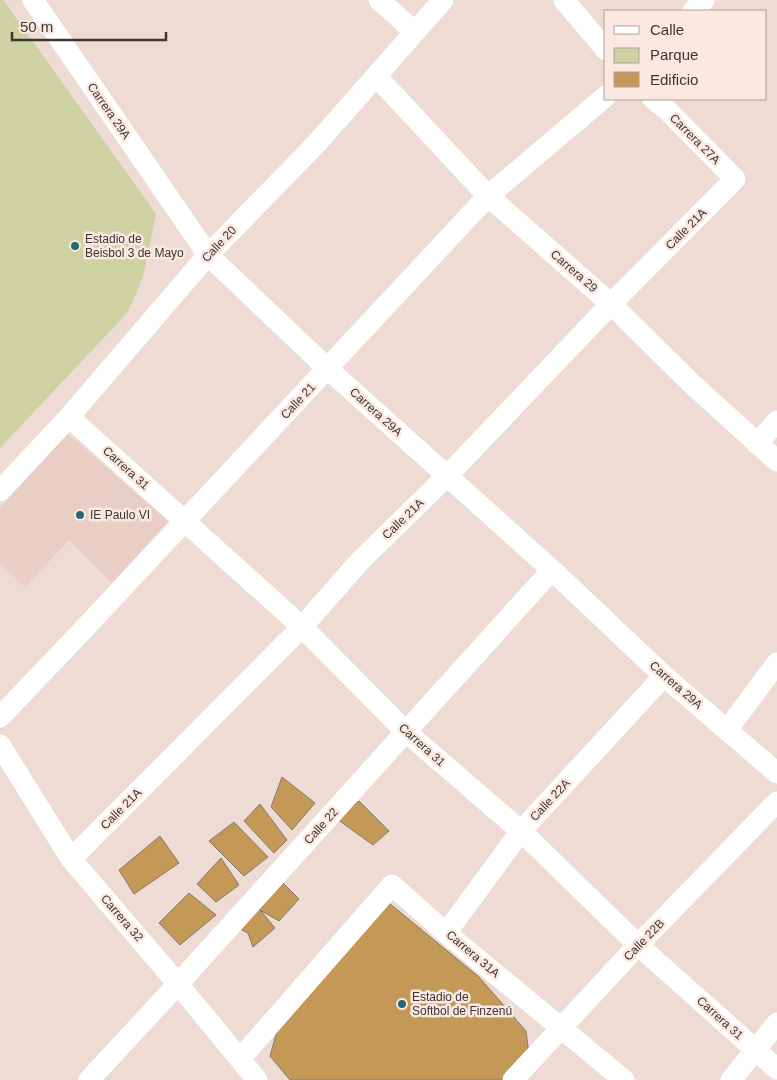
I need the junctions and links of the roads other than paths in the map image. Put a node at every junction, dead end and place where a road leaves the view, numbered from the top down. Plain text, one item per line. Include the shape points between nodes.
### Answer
1 (33, 0) edge
2 (379, 0) edge
3 (443, 0) edge
4 (564, 0) edge
5 (704, 0) edge
6 (694, 10) edge
7 (415, 32) junction
8 (604, 48) edge
9 (376, 76) junction
10 (604, 98) edge
11 (655, 100) edge
12 (735, 179) joint
13 (488, 196) junction
14 (208, 255) junction
15 (611, 304) junction
16 (328, 369) junction
17 (69, 417) junction
18 (777, 422) edge
19 (757, 444) junction
20 (777, 461) edge
21 (447, 476) junction
22 (0, 491) edge
23 (184, 520) junction
24 (552, 570) junction
25 (302, 627) junction
26 (777, 663) edge
27 (664, 676) junction
28 (0, 717) edge
29 (727, 730) junction
30 (406, 732) junction
31 (0, 745) edge
32 (777, 773) edge
33 (777, 802) edge
34 (521, 831) junction
35 (71, 859) junction
36 (446, 933) junction
37 (638, 945) junction
38 (178, 984) junction
39 (777, 1023) edge
40 (561, 1027) junction
41 (755, 1050) junction
42 (240, 1059) junction
43 (777, 1069) edge
44 (88, 1080) edge
45 (257, 1080) edge
46 (513, 1080) edge
47 (624, 1080) edge
48 (730, 1080) edge

1 - 14 street, Carrera 29A
2 - 7 street
3 - 7 street, Calle 20
4 - 8 street
5 - 6 street
7 - 9 street, Calle 20
9 - 13 street, Carrera 29
9 - 14 street, Calle 20 via 317,143
10 - 13 street, Calle 21
11 - 12 street, Carrera 27A
12 - 15 street, Calle 21A
13 - 15 street, Carrera 29
13 - 16 street, Calle 21
14 - 16 street, Carrera 29A
14 - 17 street, Calle 20
15 - 19 street, Carrera 29
15 - 21 street, Calle 21A
16 - 21 street, Carrera 29A
16 - 23 street, Calle 21
17 - 22 street, Calle 20
17 - 23 street, Carrera 31
18 - 19 street
19 - 20 street, Carrera 29
21 - 24 street, Carrera 29A
21 - 25 street, Calle 21A via 360,560
23 - 25 street, Carrera 31
23 - 28 street, Calle 21
24 - 27 street, Carrera 29A
24 - 30 street, Calle 22
25 - 30 street, Carrera 31
25 - 35 street, Calle 21A
26 - 29 street
27 - 29 street, Carrera 29A
27 - 34 street, Calle 22A
29 - 32 street, Carrera 29A
30 - 34 street, Carrera 31
30 - 38 street, Calle 22
31 - 35 street, Carrera 32
33 - 37 street, Calle 22B
34 - 36 street, Calle 22A
34 - 37 street, Carrera 31
35 - 38 street, Carrera 32
36 - 40 street, Carrera 31A
36 - 42 street, Carrera 31A via 392,885
37 - 40 street, Calle 22B
37 - 41 street, Carrera 31
38 - 42 street, Carrera 32
38 - 44 street, Calle 22
39 - 41 street
40 - 46 street, Calle 22B
40 - 47 street, Carrera 31A
41 - 43 street, Carrera 31
41 - 48 street
42 - 45 street, Carrera 32

